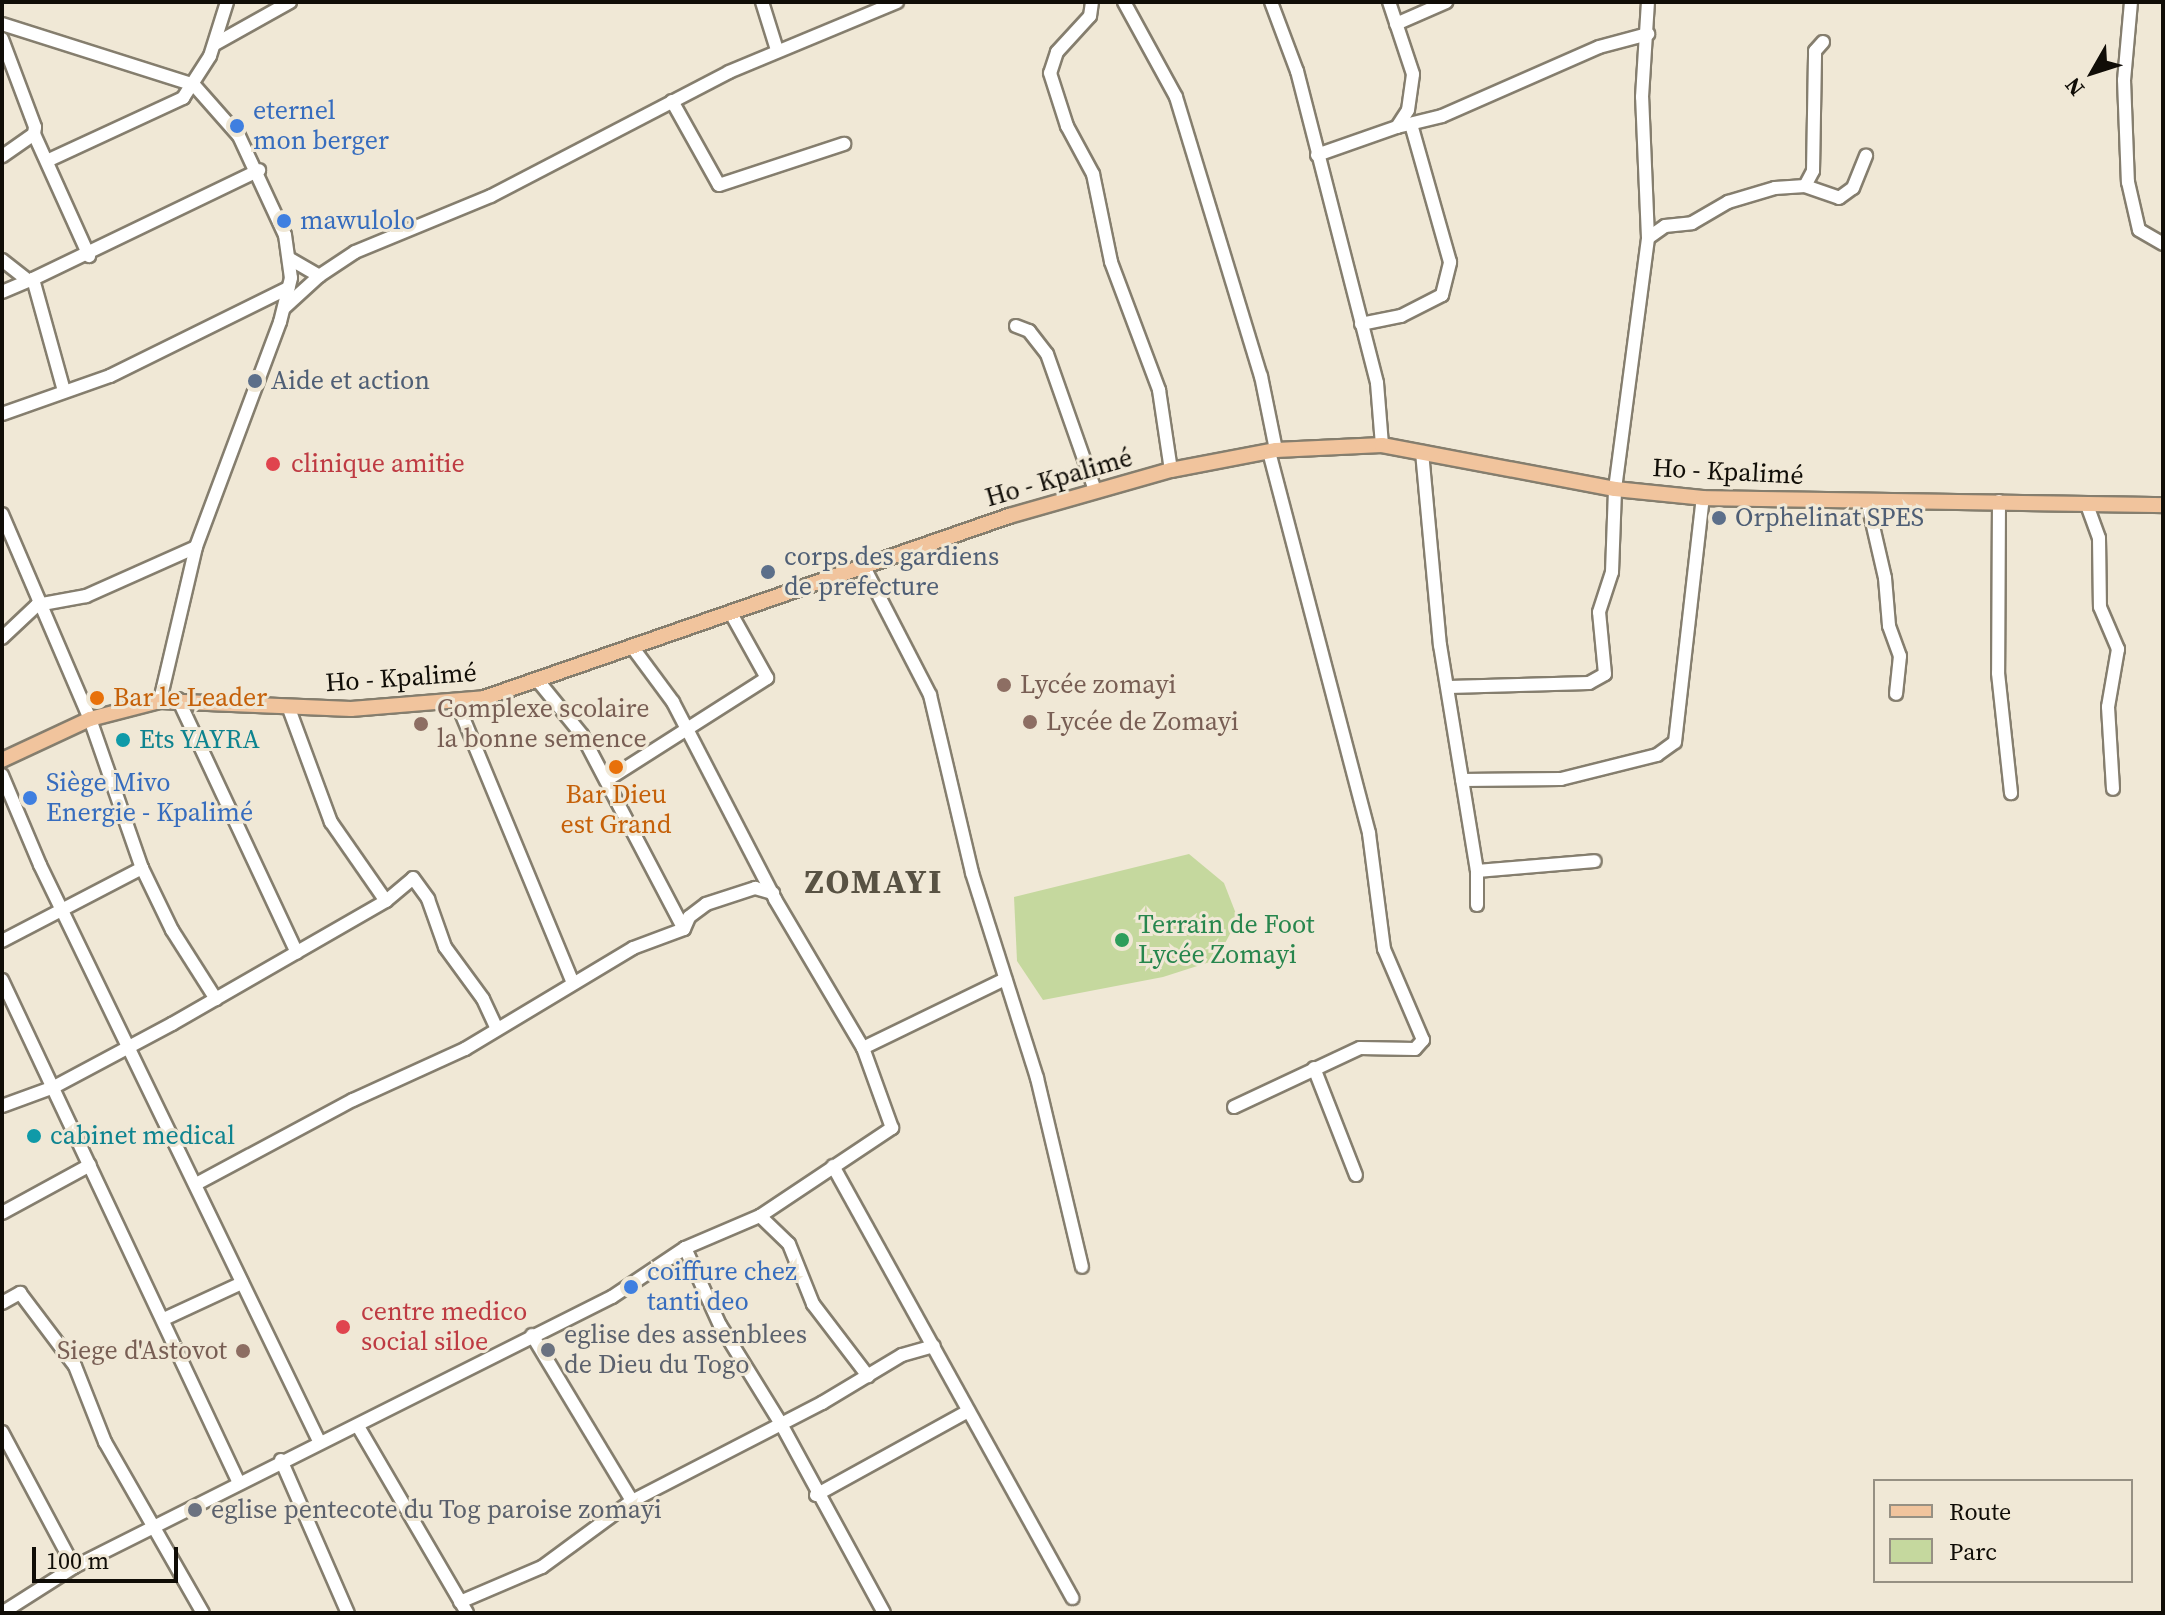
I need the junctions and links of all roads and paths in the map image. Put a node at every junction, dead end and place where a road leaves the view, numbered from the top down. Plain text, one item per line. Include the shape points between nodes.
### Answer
1 (227, 2) edge
2 (290, 2) edge
3 (762, 2) edge
4 (897, 2) edge
5 (1092, 2) edge
6 (1124, 2) edge
7 (1271, 2) edge
8 (1389, 2) edge
9 (1446, 2) edge
10 (1648, 2) edge
11 (2131, 2) edge
12 (2, 24) edge
13 (1396, 24) junction
14 (1648, 34) junction
15 (2, 39) edge
16 (1823, 42) dead end
17 (215, 44) junction
18 (777, 50) junction
19 (194, 85) junction
20 (672, 101) junction
21 (1411, 124) junction
22 (1397, 127) junction
23 (34, 134) junction
24 (844, 144) dead end
25 (1317, 155) junction
26 (2, 156) edge
27 (1866, 156) dead end
28 (49, 160) junction
29 (259, 170) junction
30 (1805, 186) junction
31 (1648, 238) junction
32 (2163, 244) edge
33 (89, 256) junction
34 (290, 259) junction
35 (2, 260) edge
36 (319, 276) junction
37 (31, 280) junction
38 (288, 288) junction
39 (2, 292) edge
40 (284, 308) junction
41 (1361, 324) junction
42 (1016, 326) dead end
43 (64, 391) junction
44 (2, 414) edge
45 (1382, 445) junction
46 (1273, 451) junction
47 (1422, 452) junction
48 (1171, 470) junction
49 (1615, 489) junction
50 (1095, 490) junction
51 (1703, 498) junction
52 (1867, 500) junction
53 (1999, 501) junction
54 (2087, 505) junction
55 (2163, 505) edge
56 (2, 516) edge
57 (196, 547) junction
58 (864, 567) junction
59 (37, 605) junction
60 (732, 615) junction
61 (2, 638) edge
62 (633, 648) junction
63 (539, 682) junction
64 (1449, 687) junction
65 (1896, 694) dead end
66 (178, 699) junction
67 (160, 701) junction
68 (457, 703) junction
69 (288, 706) junction
70 (90, 719) junction
71 (687, 727) junction
72 (2, 760) edge
73 (2, 775) edge
74 (607, 780) junction
75 (1462, 780) junction
76 (2113, 789) dead end
77 (2011, 793) dead end
78 (1595, 861) dead end
79 (142, 868) junction
80 (1477, 871) junction
81 (773, 893) junction
82 (386, 901) junction
83 (1477, 905) dead end
84 (63, 909) junction
85 (684, 929) junction
86 (2, 941) edge
87 (297, 953) junction
88 (1005, 979) junction
89 (2, 980) edge
90 (573, 983) junction
91 (216, 999) junction
92 (496, 1027) junction
93 (131, 1045) junction
94 (863, 1048) junction
95 (1314, 1068) junction
96 (54, 1087) junction
97 (2, 1106) edge
98 (1234, 1107) dead end
99 (90, 1165) junction
100 (833, 1166) junction
101 (1356, 1175) dead end
102 (198, 1183) junction
103 (2, 1213) edge
104 (760, 1216) junction
105 (685, 1248) junction
106 (1082, 1267) dead end
107 (242, 1283) junction
108 (2, 1303) edge
109 (164, 1319) junction
110 (532, 1335) junction
111 (934, 1346) junction
112 (868, 1376) junction
113 (968, 1411) junction
114 (780, 1422) junction
115 (359, 1428) junction
116 (3, 1434) edge
117 (319, 1441) junction
118 (281, 1460) junction
119 (239, 1483) junction
120 (816, 1495) junction
121 (632, 1501) junction
122 (157, 1528) junction
123 (74, 1567) junction
124 (1072, 1598) dead end
125 (464, 1607) edge
126 (4, 1610) edge
127 (203, 1613) edge
128 (348, 1613) edge
129 (884, 1613) edge

1 - 17 street
2 - 17 street
3 - 18 street
4 - 18 street
5 - 48 street via 1090,16 1057,52 1050,73 1071,135 1093,174 1111,262 1159,390
6 - 46 street via 1176,97 1261,376
7 - 25 street via 1297,71
8 - 13 street
9 - 13 street
10 - 14 street
11 - 32 street via 2124,80 2128,182 2139,230
12 - 19 street
13 - 22 street via 1413,92
14 - 21 street via 1599,47 1560,68
14 - 31 street via 1642,97
15 - 23 street
16 - 30 street via 1815,51 1813,171
17 - 19 street
18 - 20 street
19 - 28 street via 169,107
19 - 29 street via 225,115
20 - 24 street via 719,185
20 - 36 street via 491,196 355,252
21 - 22 street
21 - 41 street via 1450,262 1442,295 1401,316
22 - 25 street
23 - 26 street
23 - 28 street
25 - 41 street
27 - 30 street via 1847,194 1839,198
28 - 33 street
29 - 33 street
29 - 34 street
30 - 31 street via 1750,194 1692,223 1665,226
31 - 49 street
33 - 37 street
34 - 36 street
34 - 38 street
35 - 37 street
36 - 40 street
37 - 39 street
37 - 43 street
38 - 40 street
38 - 43 street via 110,376
40 - 57 street
41 - 45 street via 1377,383
42 - 50 street via 1029,331 1047,354
43 - 44 street
45 - 46 main road, Ho - Kpalimé
45 - 47 main road, Ho - Kpalimé
46 - 48 main road, Ho - Kpalimé
46 - 95 street via 1369,833 1384,949 1423,1040 1415,1049 1360,1048
47 - 49 main road, Ho - Kpalimé
47 - 64 street via 1440,645
48 - 50 main road, Ho - Kpalimé
49 - 51 main road, Ho - Kpalimé
49 - 64 street via 1612,572 1599,612 1606,665 1602,679
50 - 58 main road, Ho - Kpalimé
51 - 52 main road, Ho - Kpalimé
51 - 75 street via 1675,742 1657,755 1561,779
52 - 53 main road, Ho - Kpalimé
52 - 65 street via 1885,578 1889,626 1900,656
53 - 54 main road, Ho - Kpalimé
53 - 77 street via 1998,673
54 - 55 main road, Ho - Kpalimé
54 - 76 street via 2099,538 2100,607 2118,649 2108,707
56 - 59 street via 19,545
57 - 59 street via 86,596
57 - 67 street
58 - 60 main road, Ho - Kpalimé
58 - 88 street via 930,695 972,873
59 - 61 street
59 - 70 street
60 - 62 main road, Ho - Kpalimé
60 - 71 street via 767,678
62 - 63 main road, Ho - Kpalimé
62 - 71 street
63 - 68 main road, Ho - Kpalimé
63 - 74 street via 582,735
64 - 75 street
66 - 67 main road, Ho - Kpalimé
66 - 69 main road, Ho - Kpalimé
66 - 87 street
67 - 70 main road, Ho - Kpalimé
68 - 69 main road, Ho - Kpalimé
68 - 90 street
69 - 82 street via 331,822
70 - 72 main road, Ho - Kpalimé
70 - 79 street
71 - 74 street
71 - 81 street
73 - 84 street
74 - 85 street
75 - 80 street
78 - 80 street
79 - 84 street
79 - 91 street via 172,930
80 - 83 street
81 - 85 street via 755,888 706,904 689,917
81 - 94 street
82 - 87 street
82 - 92 street via 413,878 420,886 445,947 483,999
84 - 86 street
84 - 93 street
85 - 90 street via 633,948
87 - 91 street
88 - 94 street
88 - 106 street via 1037,1078
89 - 96 street
90 - 92 street via 567,992
91 - 93 street
92 - 102 street via 465,1049 353,1100
93 - 96 street
93 - 102 street
94 - 100 street via 893,1124
95 - 98 street
95 - 101 street
96 - 97 street
96 - 99 street
99 - 103 street
99 - 109 street via 122,1242
100 - 104 street
100 - 111 street
102 - 107 street
104 - 105 street
104 - 112 street via 789,1244 813,1304
105 - 110 street via 612,1297
105 - 114 street via 720,1325
107 - 109 street
107 - 117 street
108 - 122 street via 20,1293 75,1366 105,1442
109 - 119 street
110 - 115 street
110 - 121 street
111 - 112 street via 902,1355
111 - 113 street
112 - 114 street
113 - 120 street
113 - 124 street
114 - 120 street
114 - 121 street
115 - 117 street
115 - 125 street
116 - 123 street
117 - 118 street
118 - 119 street
118 - 128 street
119 - 122 street
120 - 129 street
121 - 125 street via 542,1567
122 - 123 street
122 - 127 street
123 - 126 street

